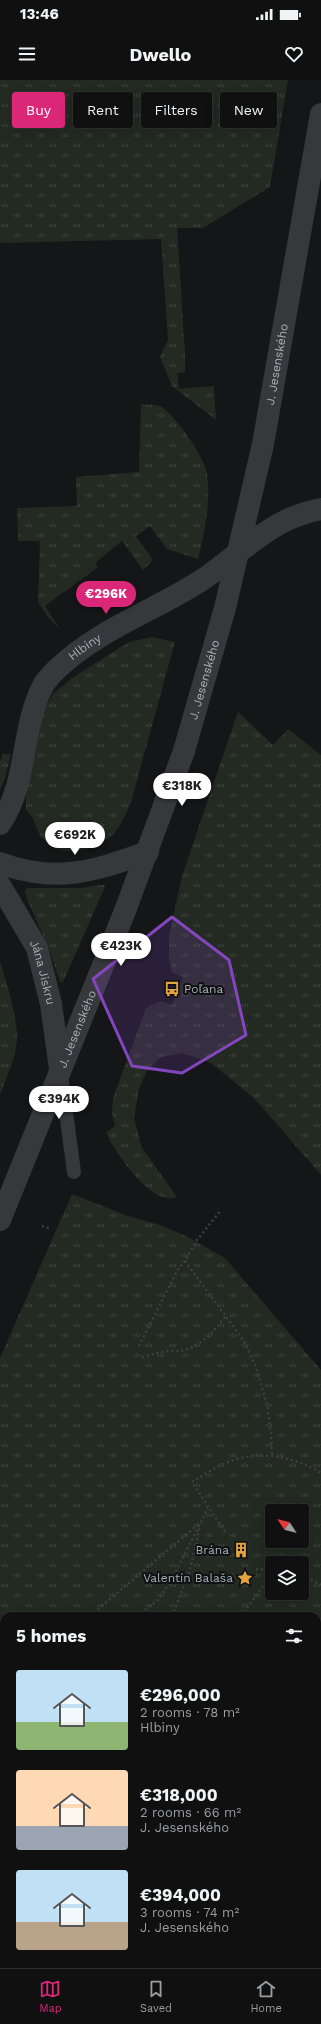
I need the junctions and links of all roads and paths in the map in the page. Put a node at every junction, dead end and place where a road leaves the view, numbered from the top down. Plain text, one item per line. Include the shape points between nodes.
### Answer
1 (321, 114) edge
2 (321, 509) edge
3 (0, 824) edge
4 (148, 852) junction
5 (0, 863) edge
6 (0, 884) edge
7 (60, 1069) junction
8 (74, 1172) dead end
9 (221, 1210) dead end
10 (0, 1220) edge
11 (42, 1226) dead end
12 (49, 1228) dead end
13 (185, 1261) junction
14 (226, 1316) junction
15 (139, 1346) dead end
16 (142, 1357) dead end
17 (272, 1457) junction
18 (321, 1473) edge
19 (209, 1507) junction
20 (201, 1522) junction
21 (225, 1532) dead end
22 (256, 1569) dead end
23 (265, 1570) edge
24 (309, 1578) edge
25 (265, 1583) edge
26 (321, 1584) edge
27 (95, 1612) edge
28 (142, 1612) edge
29 (174, 1612) edge
30 (244, 1612) edge

1 - 4 street, J. Jesenského, bridge via 263,444 225,608 184,751
2 - 3 street, Hlbiny via 304,512 280,523 205,578 95,640 60,667 45,682 34,705 18,786 12,805
4 - 5 street via 78,873 52,874 18,869
4 - 7 street, J. Jesenského
6 - 7 street, Jána Jiskru via 37,948 51,1004
7 - 8 lane
7 - 10 street, J. Jesenského
9 - 13 path
11 - 12 path
13 - 14 path
13 - 15 path via 178,1269
14 - 16 path via 209,1336 194,1348
14 - 17 path via 244,1340 257,1373 268,1409
17 - 18 path via 292,1459
17 - 19 path via 250,1457 231,1461 192,1482
19 - 20 path
19 - 21 path
20 - 27 path
20 - 28 path via 159,1599
20 - 29 path via 189,1573
22 - 23 path
24 - 26 path
25 - 30 path

